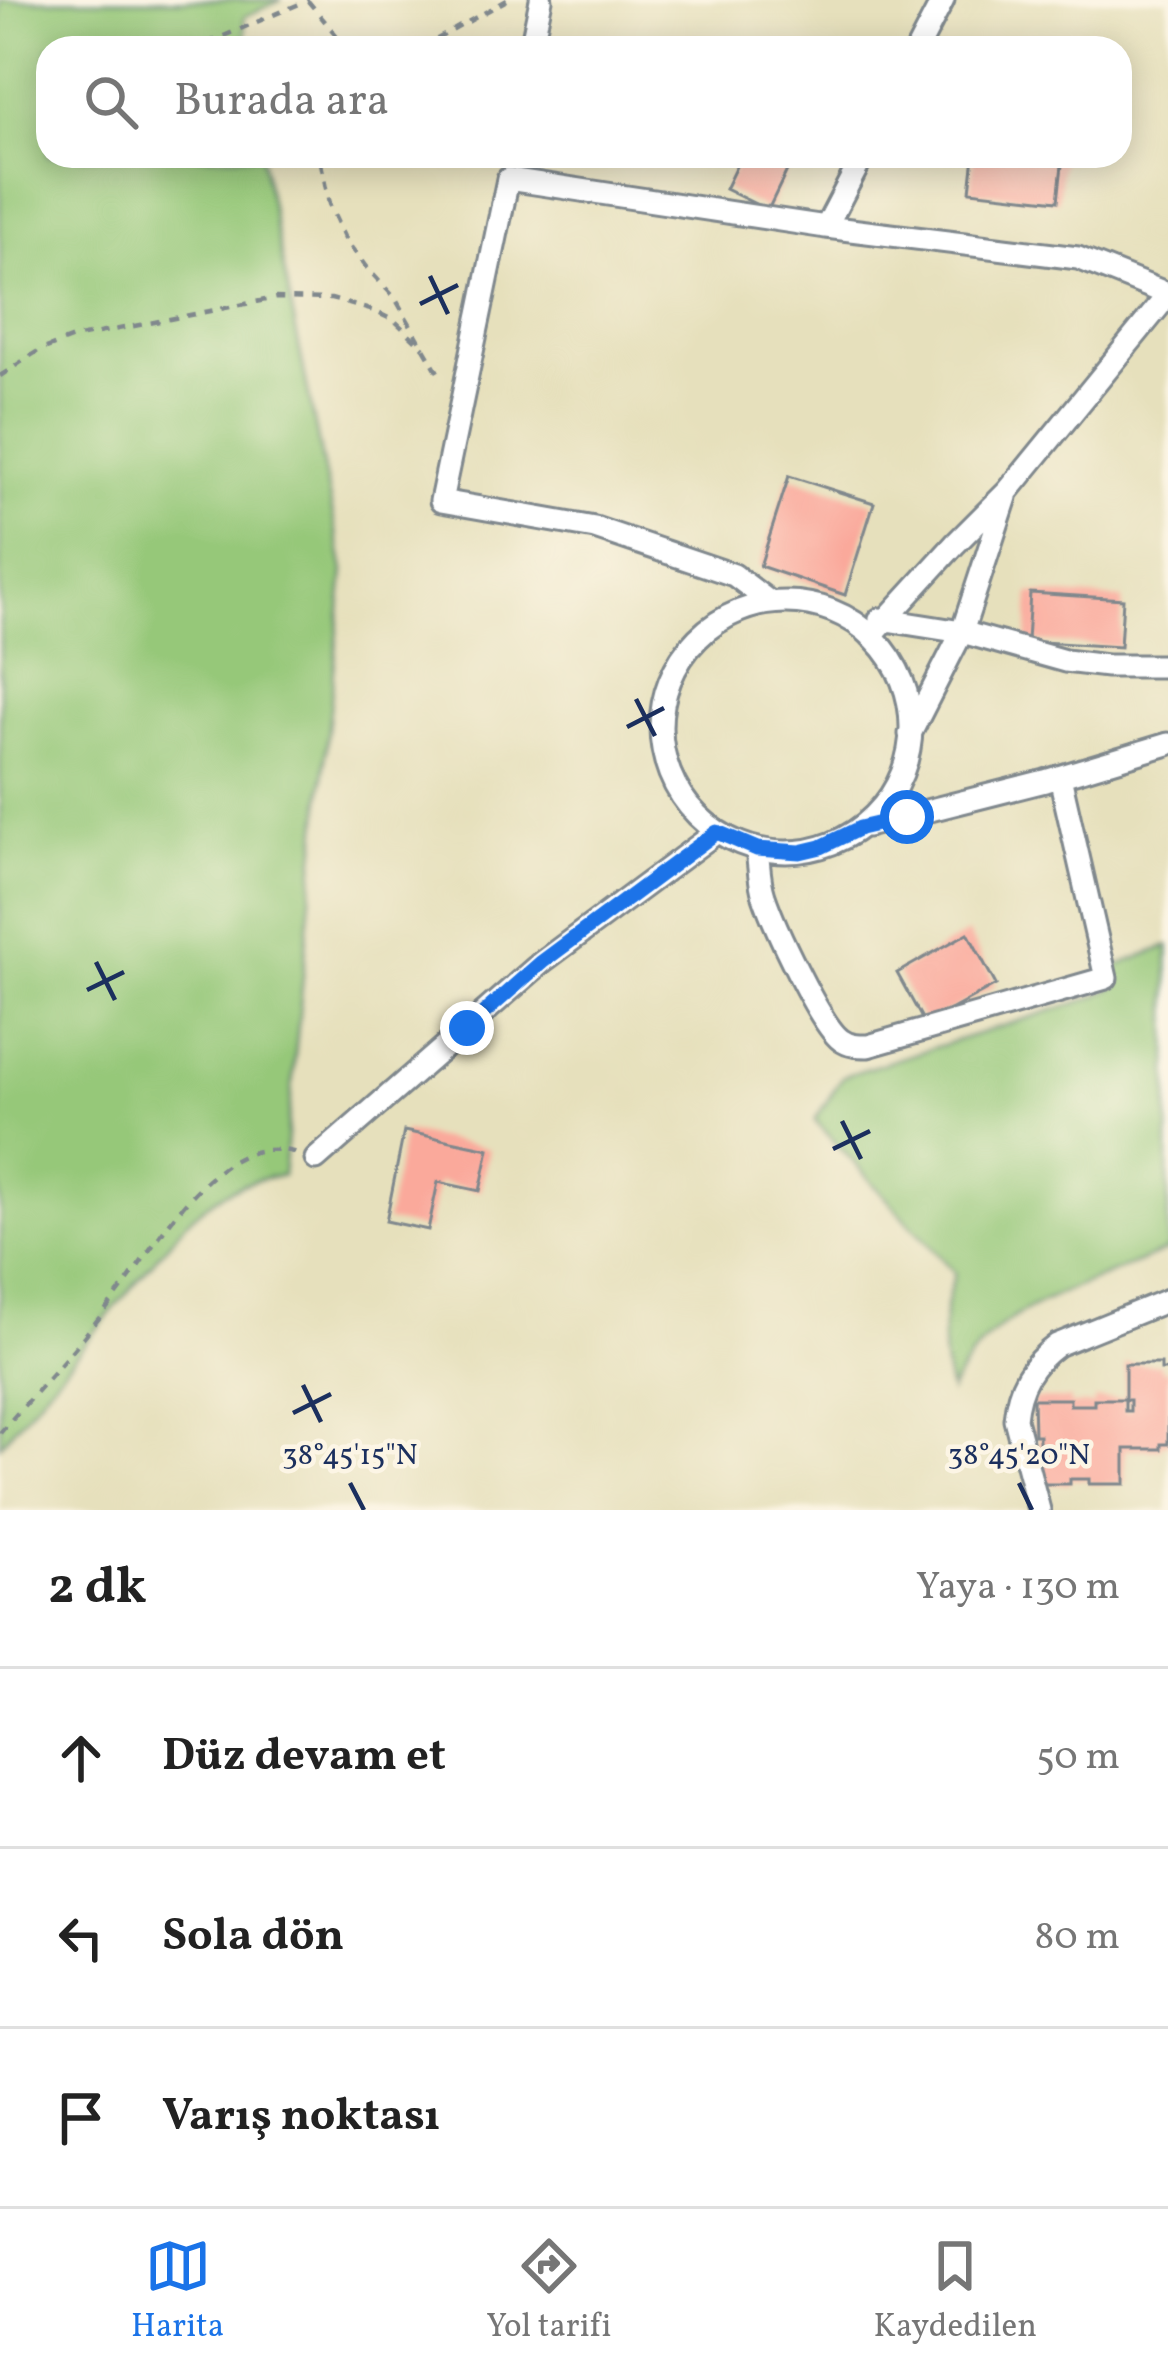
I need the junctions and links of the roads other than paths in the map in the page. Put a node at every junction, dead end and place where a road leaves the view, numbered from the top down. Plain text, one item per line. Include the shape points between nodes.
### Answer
1 (542, 0) edge
2 (943, 0) edge
3 (533, 36) edge
4 (924, 36) edge
5 (510, 168) edge
6 (857, 168) edge
7 (508, 179) junction
8 (826, 227) junction
9 (1168, 295) edge
10 (1008, 491) junction
11 (771, 603) junction
12 (879, 628) junction
13 (962, 632) junction
14 (1168, 666) edge
15 (910, 735) junction
16 (1168, 744) edge
17 (1060, 777) junction
18 (860, 828) junction
19 (717, 832) junction
20 (757, 849) junction
21 (316, 1159) road end
22 (1168, 1300) edge
23 (1039, 1510) edge

1 - 3 street
2 - 4 street
5 - 7 street
6 - 8 street
7 - 8 street
7 - 11 street via 441,501 595,527 734,575
8 - 9 street via 1078,258
9 - 10 street
10 - 12 street
10 - 13 street
11 - 12 street
11 - 19 street via 730,615 695,641 664,698 662,741 674,783
12 - 13 street
12 - 15 street via 905,692
13 - 14 street via 1065,662
13 - 15 street
15 - 18 street via 890,796
16 - 17 street
17 - 18 street
17 - 20 street via 1106,978 868,1046 836,1036 814,1006 763,894
18 - 20 street via 800,852
19 - 20 street
19 - 21 street via 542,962
22 - 23 street via 1057,1345 1026,1376 1015,1418

